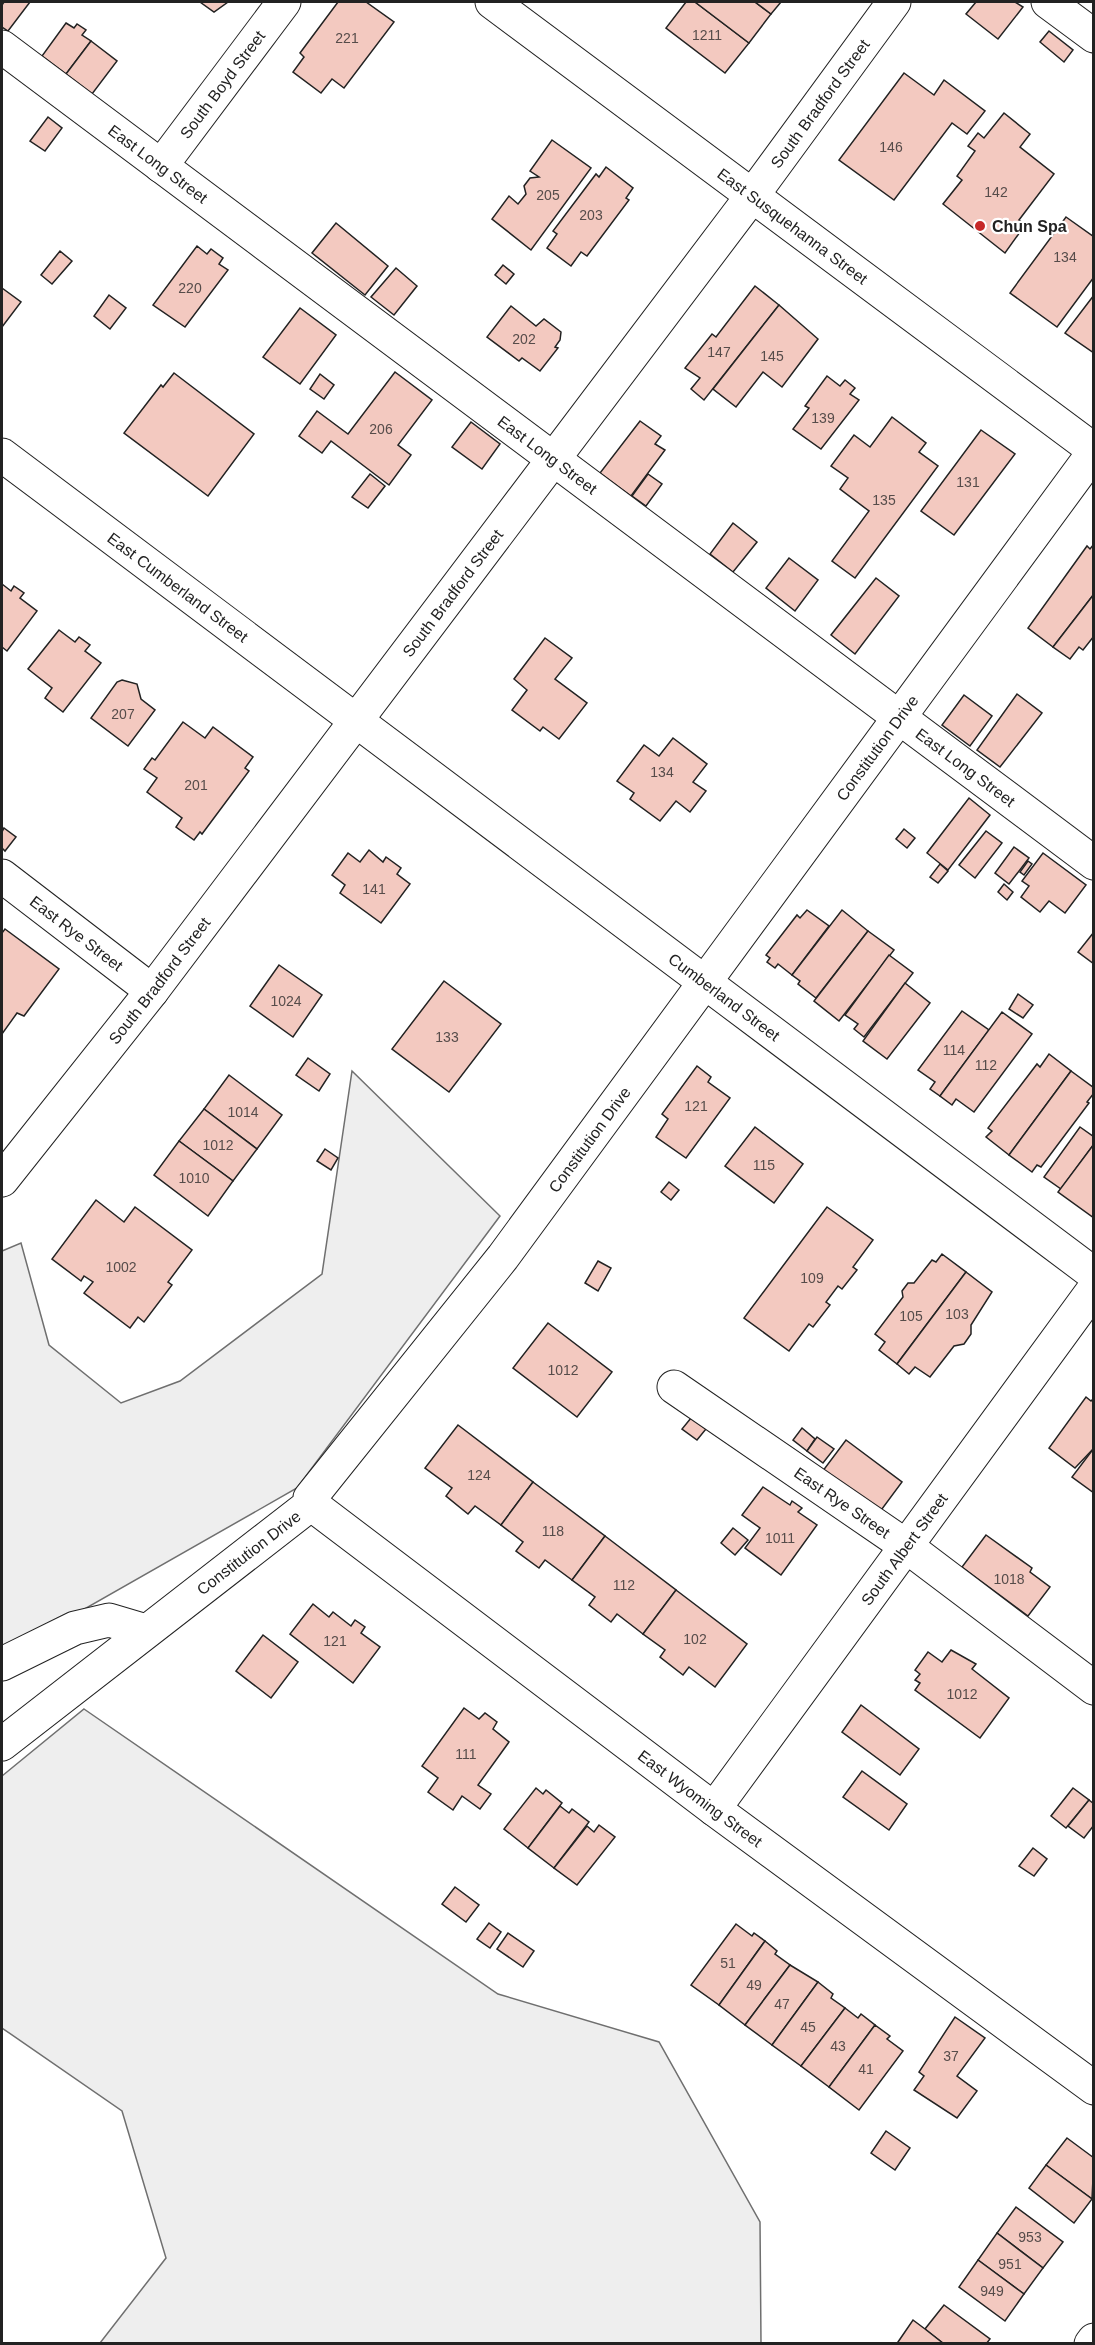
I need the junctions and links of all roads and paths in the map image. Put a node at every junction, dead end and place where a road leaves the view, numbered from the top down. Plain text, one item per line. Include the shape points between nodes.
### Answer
1 (284, 2) edge
2 (492, 2) edge
3 (894, 2) edge
4 (1048, 2) edge
5 (1094, 36) edge
6 (2, 47) edge
7 (160, 166) junction
8 (752, 196) junction
9 (1094, 451) edge
10 (2, 455) edge
11 (553, 459) junction
12 (900, 718) junction
13 (355, 720) junction
14 (1094, 863) edge
15 (2, 876) edge
16 (706, 983) junction
17 (152, 991) junction
18 (2, 1180) edge
19 (1094, 1274) edge
20 (1094, 1289) edge
21 (674, 1387) dead end
22 (310, 1504) junction
23 (906, 1546) junction
24 (146, 1631) junction
25 (2, 1664) edge
26 (1094, 1688) edge
27 (2, 1744) edge
28 (714, 1809) junction
29 (1094, 2088) edge

1 - 7 street, South Boyd Street
2 - 8 street, East Susquehanna Street
3 - 8 street, South Bradford Street
4 - 5 street
6 - 7 street, East Long Street
7 - 11 street, East Long Street
8 - 9 street, East Susquehanna Street
8 - 11 street, South Bradford Street
9 - 12 street, Constitution Drive
10 - 13 street, East Cumberland Street
11 - 12 street, East Long Street
11 - 13 street, South Bradford Street
12 - 14 street, East Long Street
12 - 16 street, Constitution Drive
13 - 16 street, Cumberland Street
13 - 17 street, South Bradford Street
15 - 17 street, East Rye Street
16 - 19 street, Cumberland Street
16 - 22 street, Constitution Drive via 503,1257 310,1498
17 - 18 street, South Bradford Street
20 - 23 street, South Albert Street
21 - 23 street, East Rye Street
22 - 24 street, Constitution Drive
22 - 28 street, East Wyoming Street
23 - 26 street, East Rye Street
23 - 28 street, South Albert Street
24 - 25 street via 109,1620 75,1628
24 - 27 street, Constitution Drive
28 - 29 street, East Wyoming Street

